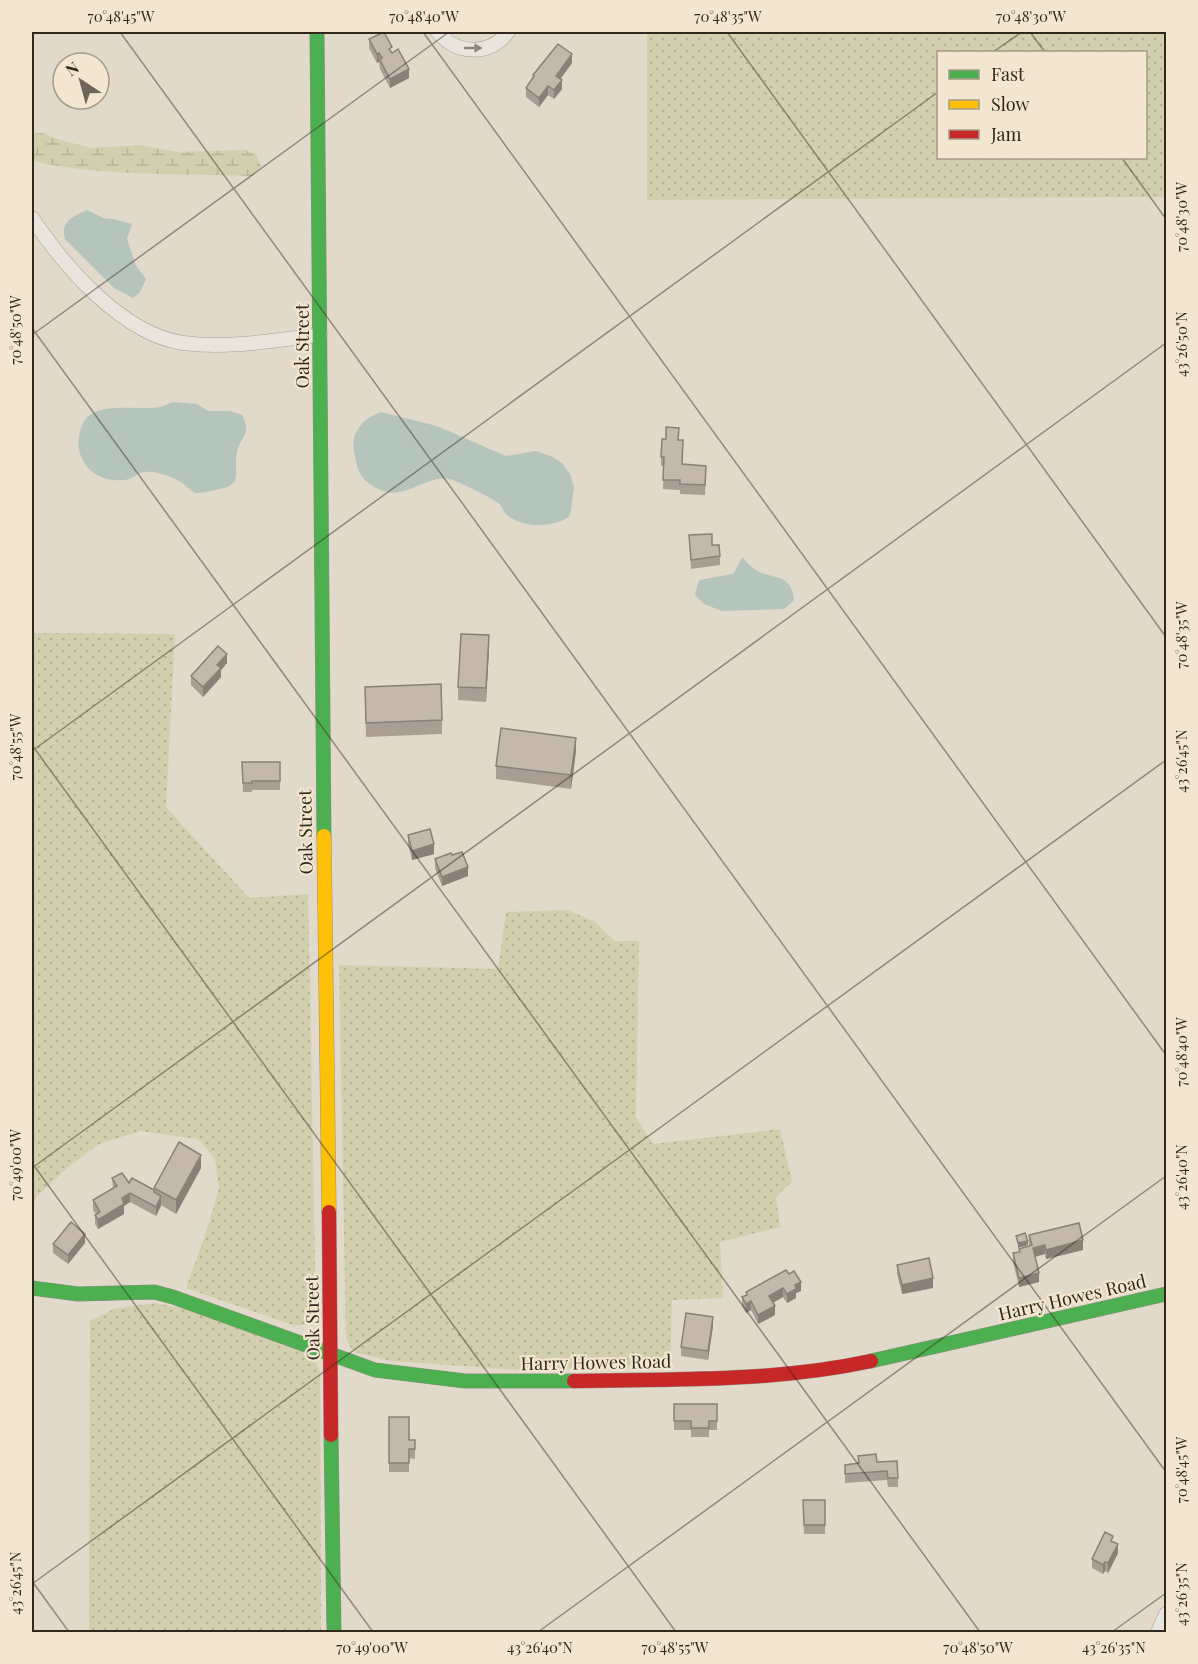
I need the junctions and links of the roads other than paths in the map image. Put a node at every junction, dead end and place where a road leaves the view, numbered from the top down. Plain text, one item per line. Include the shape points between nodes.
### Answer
1 (317, 32) edge
2 (438, 32) edge
3 (508, 32) edge
4 (32, 218) edge
5 (320, 334) junction
6 (32, 1288) edge
7 (1167, 1294) edge
8 (330, 1354) junction
9 (1167, 1614) edge
10 (334, 1632) edge
11 (1158, 1632) edge

1 - 5 main road, Oak Street
2 -> 3 street via 466,50 493,45
4 - 5 street via 49,244 103,301 151,333 181,342 215,345
5 - 8 main road, Oak Street
6 - 8 main road, Harry Howes Road via 78,1294 154,1292
7 - 8 main road, Harry Howes Road via 847,1366 784,1374 465,1382 375,1370
8 - 10 main road, Oak Street
9 - 11 street

